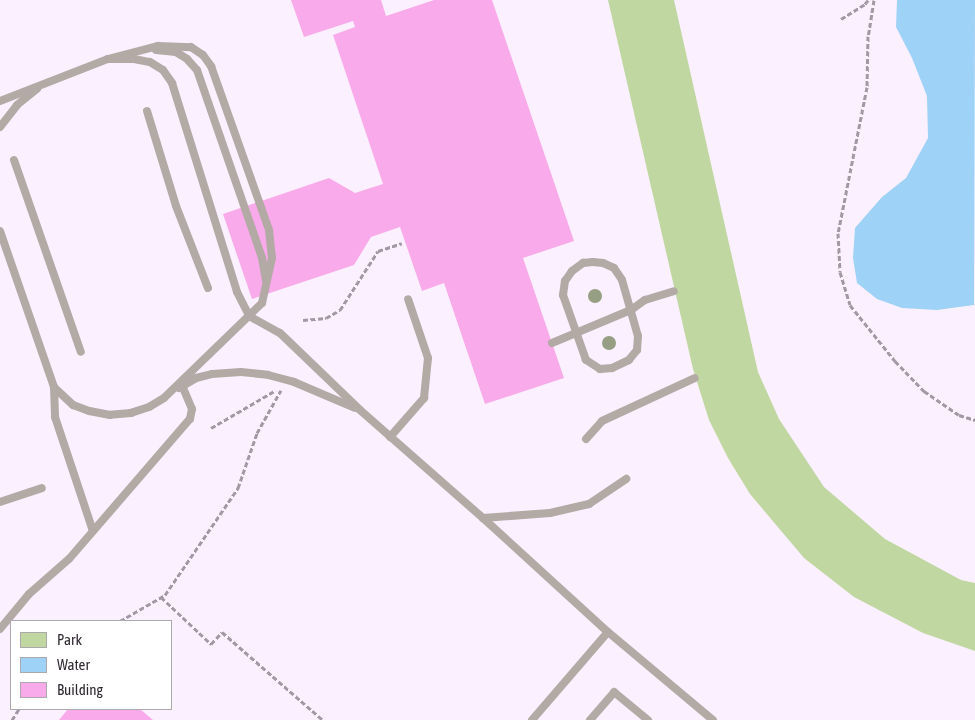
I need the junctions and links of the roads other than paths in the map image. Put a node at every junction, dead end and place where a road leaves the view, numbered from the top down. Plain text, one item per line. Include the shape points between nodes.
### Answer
1 (144, 49) junction
2 (108, 60) junction
3 (42, 85) junction
4 (0, 100) edge
5 (147, 112) dead end
6 (0, 127) edge
7 (14, 160) dead end
8 (0, 231) edge
9 (267, 286) junction
10 (208, 288) dead end
11 (674, 291) dead end
12 (408, 299) dead end
13 (631, 310) junction
14 (249, 316) junction
15 (576, 333) junction
16 (552, 343) dead end
17 (80, 352) dead end
18 (695, 378) dead end
19 (182, 386) junction
20 (54, 387) junction
21 (164, 398) junction
22 (360, 410) junction
23 (390, 437) junction
24 (586, 439) dead end
25 (626, 479) dead end
26 (42, 488) dead end
27 (0, 502) edge
28 (483, 518) junction
29 (94, 531) junction
30 (0, 629) edge
31 (608, 632) junction
32 (532, 720) edge
33 (590, 720) edge
34 (648, 720) edge
35 (713, 720) edge

1 - 2 lane
1 - 9 lane via 176,52 196,70 262,258
1 - 9 lane via 191,47 203,54 211,66 269,230 272,258
2 - 3 lane
2 - 14 lane via 150,62 163,70 172,83 237,292
3 - 4 lane
3 - 6 lane via 17,105
5 - 10 lane via 176,206
7 - 17 lane
8 - 20 lane
9 - 14 lane via 262,304
11 - 13 lane via 645,300
12 - 23 lane via 428,358 424,398
13 - 15 lane
13 - 15 lane via 638,336 637,350 629,360 612,368 600,369 586,360
13 - 15 lane via 622,280 614,268 603,263 583,263 565,281 563,295
14 - 21 lane
14 - 22 lane via 280,333
15 - 16 lane
18 - 24 lane via 602,421
19 - 21 lane
19 - 22 lane via 212,374 241,372 268,375 294,382
19 - 29 lane via 192,409 190,419
20 - 21 lane via 73,405 110,415 149,408
20 - 29 lane via 55,417
22 - 23 lane
23 - 28 lane
25 - 28 lane via 589,504 550,513
26 - 27 lane
28 - 31 lane
29 - 30 lane via 69,559 29,594
31 - 32 lane
31 - 35 lane
33 - 34 lane via 614,692

